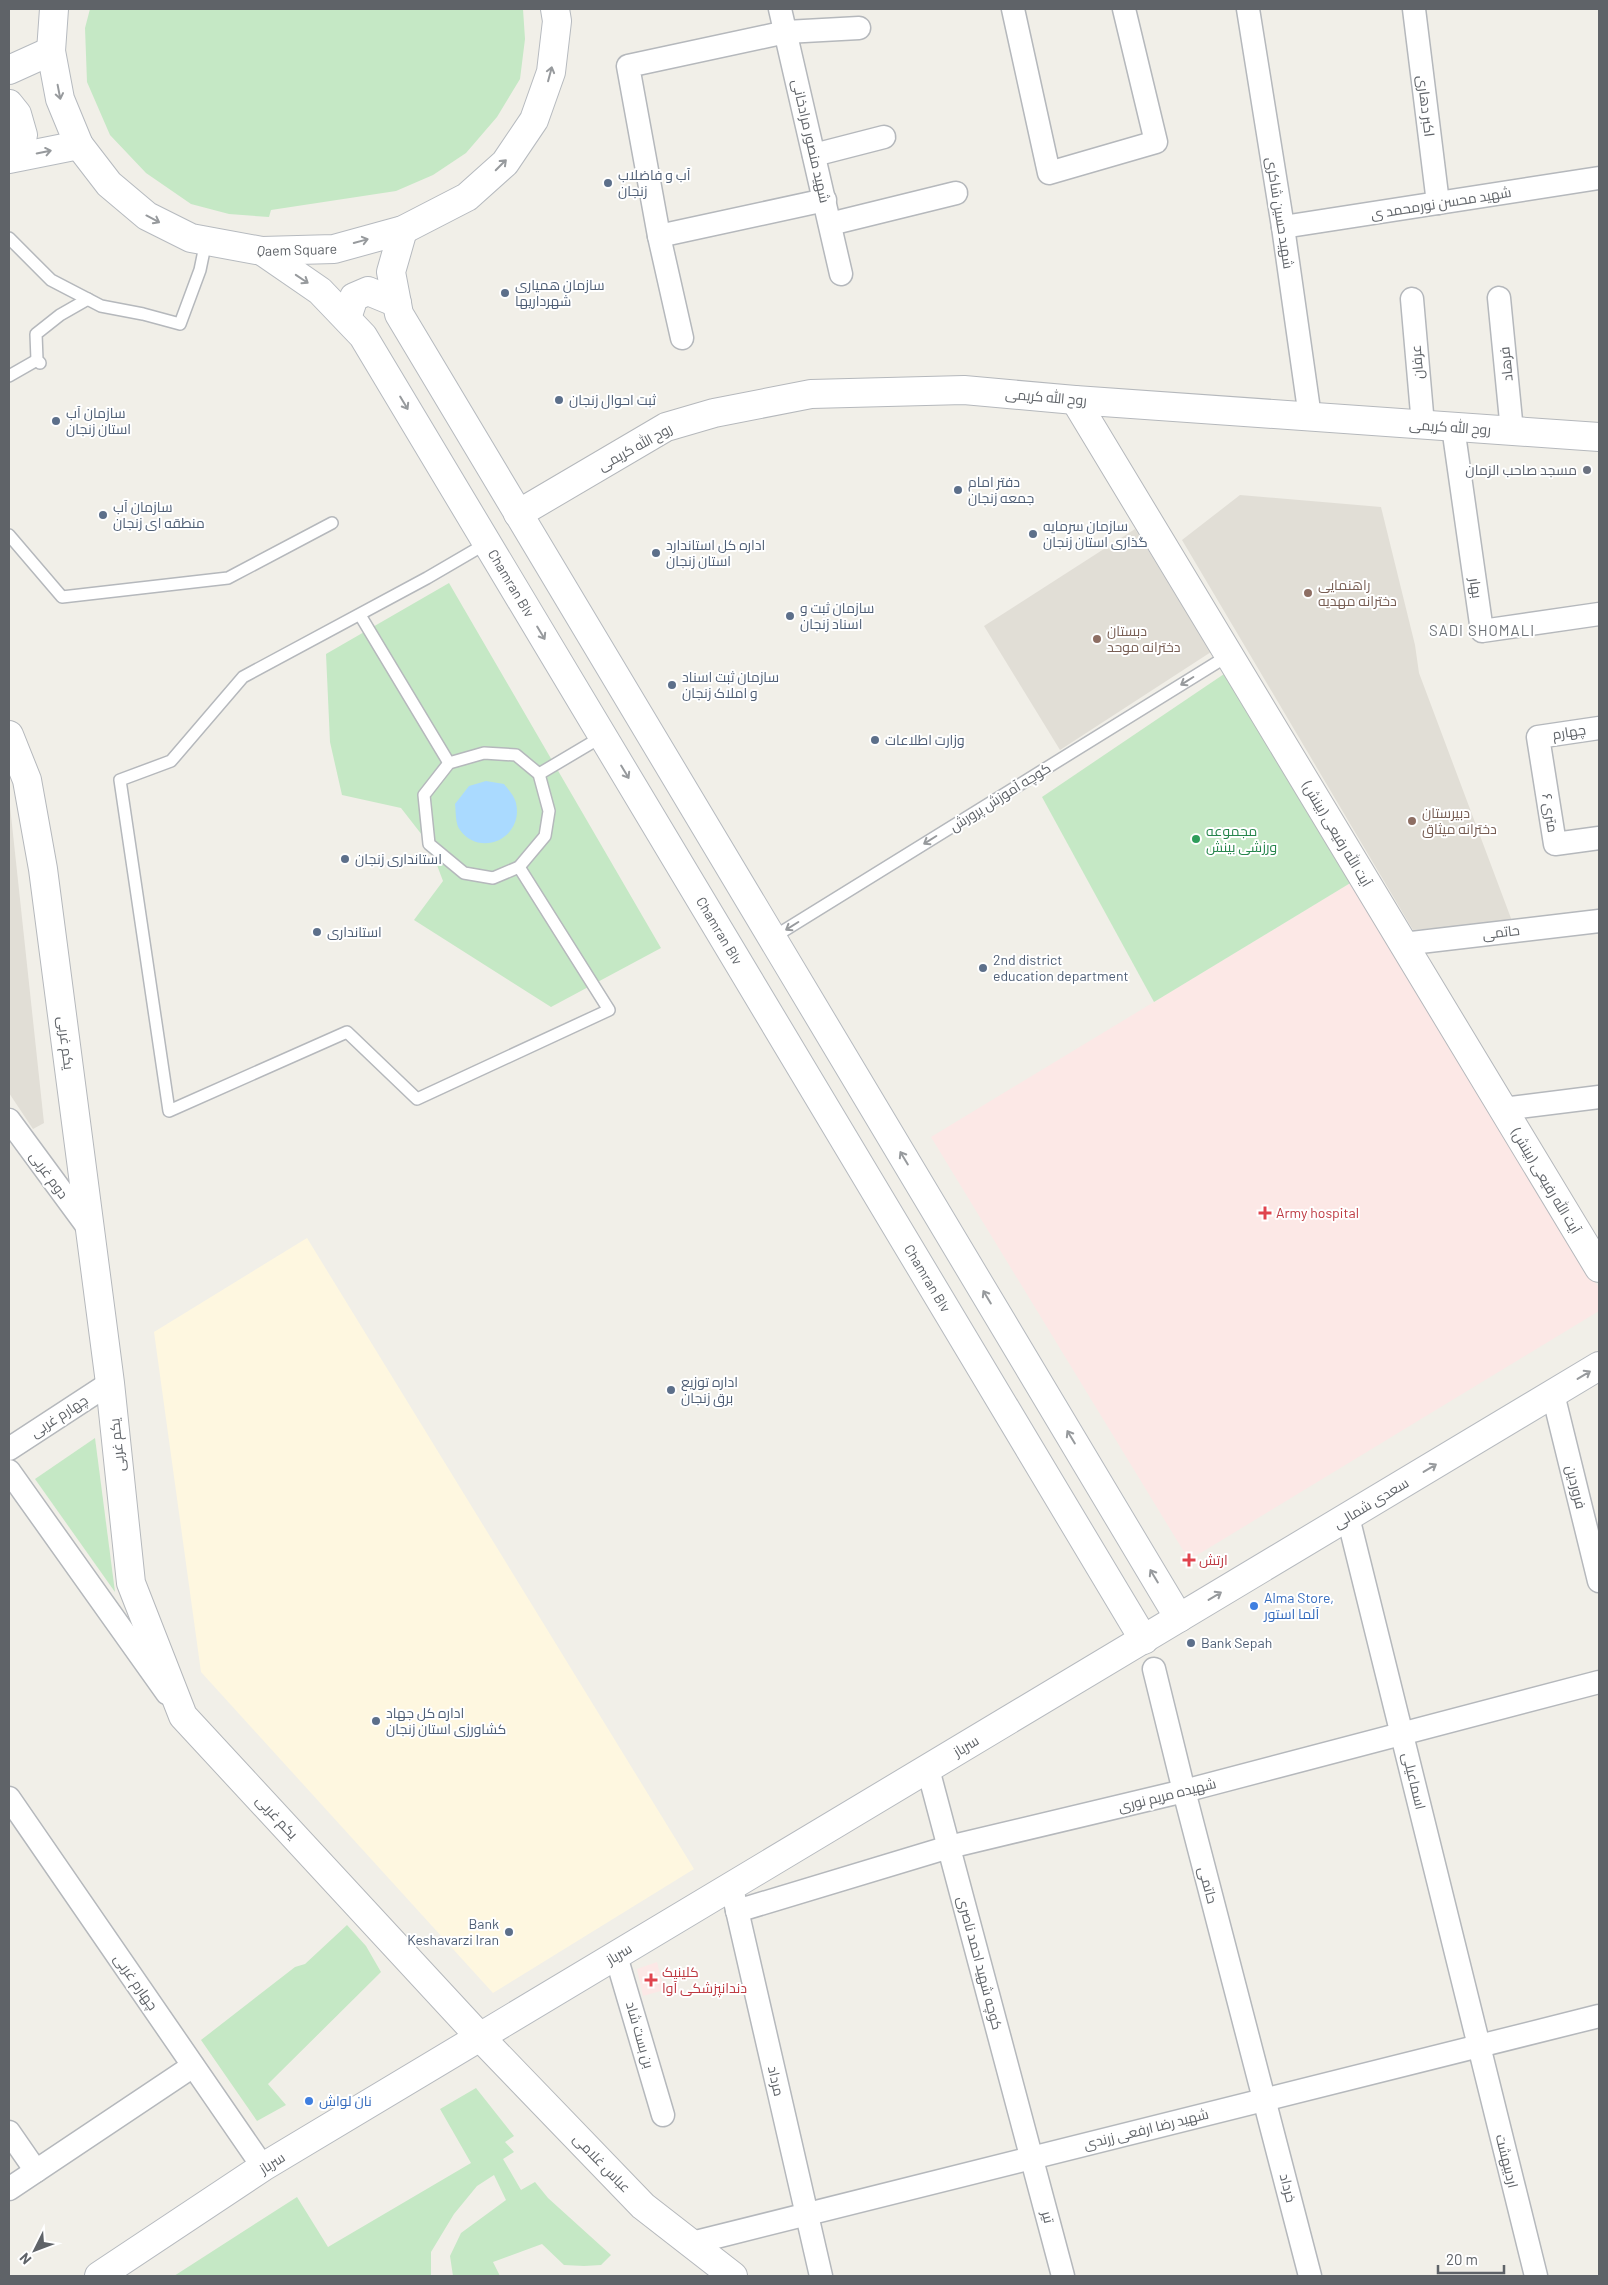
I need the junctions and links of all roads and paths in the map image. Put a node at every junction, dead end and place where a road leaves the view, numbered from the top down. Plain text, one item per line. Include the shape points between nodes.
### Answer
1 (54, 9) edge
2 (555, 9) edge
3 (780, 9) edge
4 (1014, 9) edge
5 (1124, 9) edge
6 (1248, 9) edge
7 (1414, 9) edge
8 (859, 28) dead end
9 (786, 32) junction
10 (51, 51) junction
11 (9, 70) edge
12 (9, 104) edge
13 (884, 137) dead end
14 (80, 145) junction
15 (9, 149) edge
16 (814, 155) junction
17 (9, 159) edge
18 (1599, 178) edge
19 (956, 193) dead end
20 (825, 200) junction
21 (1438, 203) junction
22 (830, 224) junction
23 (1283, 227) junction
24 (403, 230) junction
25 (659, 236) junction
26 (9, 238) edge
27 (206, 241) junction
28 (262, 251) junction
29 (842, 274) dead end
30 (1499, 298) dead end
31 (88, 299) junction
32 (1412, 299) dead end
33 (397, 303) junction
34 (347, 318) junction
35 (682, 338) dead end
36 (9, 376) edge
37 (1075, 400) junction
38 (1310, 417) junction
39 (1423, 425) junction
40 (1453, 427) junction
41 (1512, 431) junction
42 (1599, 437) edge
43 (518, 514) junction
44 (332, 523) dead end
45 (9, 534) edge
46 (488, 543) junction
47 (360, 614) junction
48 (1599, 614) edge
49 (1229, 655) junction
50 (1599, 728) edge
51 (9, 735) edge
52 (603, 736) junction
53 (1538, 738) joint
54 (449, 764) junction
55 (539, 774) junction
56 (18, 786) edge
57 (1599, 838) edge
58 (519, 866) junction
59 (1599, 921) edge
60 (772, 938) junction
61 (1403, 944) junction
62 (737, 960) junction
63 (1599, 1097) edge
64 (1503, 1109) junction
65 (9, 1120) edge
66 (90, 1230) junction
67 (1599, 1268) edge
68 (1599, 1366) edge
69 (110, 1383) junction
70 (1553, 1394) junction
71 (9, 1449) edge
72 (9, 1471) edge
73 (1348, 1517) junction
74 (1138, 1550) junction
75 (1097, 1562) junction
76 (1599, 1581) edge
77 (1179, 1618) junction
78 (1144, 1640) junction
79 (1154, 1670) dead end
80 (1599, 1682) edge
81 (183, 1716) junction
82 (1402, 1734) junction
83 (928, 1769) junction
84 (1184, 1792) junction
85 (9, 1798) edge
86 (949, 1847) junction
87 (734, 1899) junction
88 (616, 1956) junction
89 (1599, 2016) edge
90 (480, 2037) junction
91 (1479, 2046) junction
92 (194, 2066) junction
93 (1265, 2100) junction
94 (663, 2114) dead end
95 (9, 2132) edge
96 (1032, 2158) junction
97 (263, 2167) junction
98 (36, 2171) junction
99 (9, 2189) edge
100 (806, 2214) junction
101 (692, 2243) junction
102 (99, 2276) edge
103 (733, 2276) edge
104 (821, 2276) edge
105 (1063, 2276) edge
106 (1310, 2276) edge
107 (1536, 2276) edge

1 - 10 main road, Qaem Square
24 -> 2 main road, Qaem Square via 467,197 505,162 534,120 551,72 557,21
3 - 9 street, شهید منصور مرادخانی
4 - 5 street via 1049,172 1156,142
6 - 23 street, شهید حسین شاکری
7 - 21 street, اکبر دهاری
8 - 9 street
9 - 16 street, شهید منصور مرادخانی
9 - 25 street via 628,66
10 - 11 main road
10 -> 14 main road, Qaem Square via 60,99
12 - 15 main road via 17,114 23,135
13 - 16 street
17 -> 14 main road
14 -> 27 main road, Qaem Square via 109,184 147,216 191,238
16 - 20 street, شهید منصور مرادخانی
18 - 21 street, شهید محسن نورمحمد ی
19 - 22 street
20 - 22 street, شهید منصور مرادخانی
20 - 25 street
21 - 23 street, شهید محسن نورمحمد ی
22 - 29 street, شهید منصور مرادخانی
23 - 38 street, شهید حسین شاکری
28 -> 24 main road, Qaem Square via 334,249
24 - 33 main road via 391,272
25 - 35 street
26 - 31 lane via 51,280
27 - 28 main road, Qaem Square
27 - 31 lane via 200,270 180,324 102,306
28 -> 34 main road, Chamran Blv via 320,290
30 - 41 street, فرهاد
31 - 36 lane via 36,334 38,362
32 - 39 street, عرفان
33 - 34 main road via 368,291 354,298
33 - 43 main road via 399,314
34 -> 46 main road, Chamran Blv via 363,336
37 - 38 main road, روح الله کریمی
37 - 43 main road, روح الله کریمی via 964,390 891,391 811,394 714,413 666,427
37 - 49 main road, آیت الله رفیعی (بینش)
38 - 39 main road, روح الله کریمی
39 - 40 main road, روح الله کریمی
40 - 41 main road, روح الله کریمی
40 - 48 street, بهار via 1482,631
41 - 42 main road, روح الله کریمی
43 - 60 main road
44 - 45 lane via 228,578 62,597
46 - 47 lane
46 -> 52 main road, Chamran Blv
47 - 54 lane
47 - 58 lane via 243,677 171,761 120,780 169,1111 347,1032 417,1099 609,1010
49 -> 60 lane, کوچه آموزش پرورش
49 - 61 main road, آیت الله رفیعی (بینش)
50 - 53 street, چهارم
51 - 56 main road, یکم غربی
52 - 55 lane
52 -> 62 main road, Chamran Blv
53 - 57 street, ۶ متری via 1555,844
54 - 55 lane via 484,753 516,755
54 - 58 lane via 424,795 429,844 464,873 493,878
55 - 58 lane via 549,810 545,836
56 - 66 main road, یکم غربی via 43,870
59 - 61 street, حاتمی
60 - 62 main road
74 -> 60 main road
61 - 64 main road, آیت الله رفیعی (بینش)
62 - 75 main road, Chamran Blv
63 - 64 street
64 - 67 main road, آیت الله رفیعی (بینش)
65 - 66 street, دوم غربی
66 - 69 main road, یکم غربی
70 -> 68 main road, سعدی شمالی
69 - 71 street, چهارم غربی
69 - 81 main road, یکم غربی via 131,1583
73 -> 70 main road, سعدی شمالی
70 - 76 street, فروردین
72 - 81 street
77 -> 73 main road, سعدی شمالی
73 - 82 street, اسماعیلی
74 - 75 main road via 1130,1565 1122,1569 1113,1570
77 -> 74 main road
75 - 78 main road, Chamran Blv
77 - 78 main road, سعدی شمالی
78 - 83 main road, سرباز
79 - 84 street, حاتمی
80 - 82 street, شهیده مریم نوری
81 - 90 main road, یکم غربی
82 - 84 street, شهیده مریم نوری
82 - 91 street, اسماعیلی
83 - 86 street, کوچه شهید احمد ناصری
83 - 87 main road, سرباز
84 - 86 street, شهیده مریم نوری
84 - 93 street, حاتمی
85 - 92 street, چهارم غربی
86 - 87 street, شهیده مریم نوری
86 - 96 street, کوچه شهید احمد ناصری
87 - 88 main road, سرباز
87 - 100 street, مرداد
88 - 90 main road, سرباز
88 - 94 street, بن بست شاد
89 - 91 street, شهید رضا ارفعی زرندی
90 - 97 main road, سرباز
90 - 101 main road, عباس غلامی via 643,2206
91 - 93 street, شهید رضا ارفعی زرندی
91 - 107 street, اردیبهشت
92 - 97 street, چهارم غربی
92 - 98 street
93 - 96 street, شهید رضا ارفعی زرندی
93 - 106 street, خرداد
95 - 98 street
96 - 100 street, شهید رضا ارفعی زرندی
96 - 105 street, تیر
97 - 102 main road, سرباز
98 - 99 street
100 - 101 street, شهید رضا ارفعی زرندی
100 - 104 street, مرداد
101 - 103 main road, عباس غلامی

